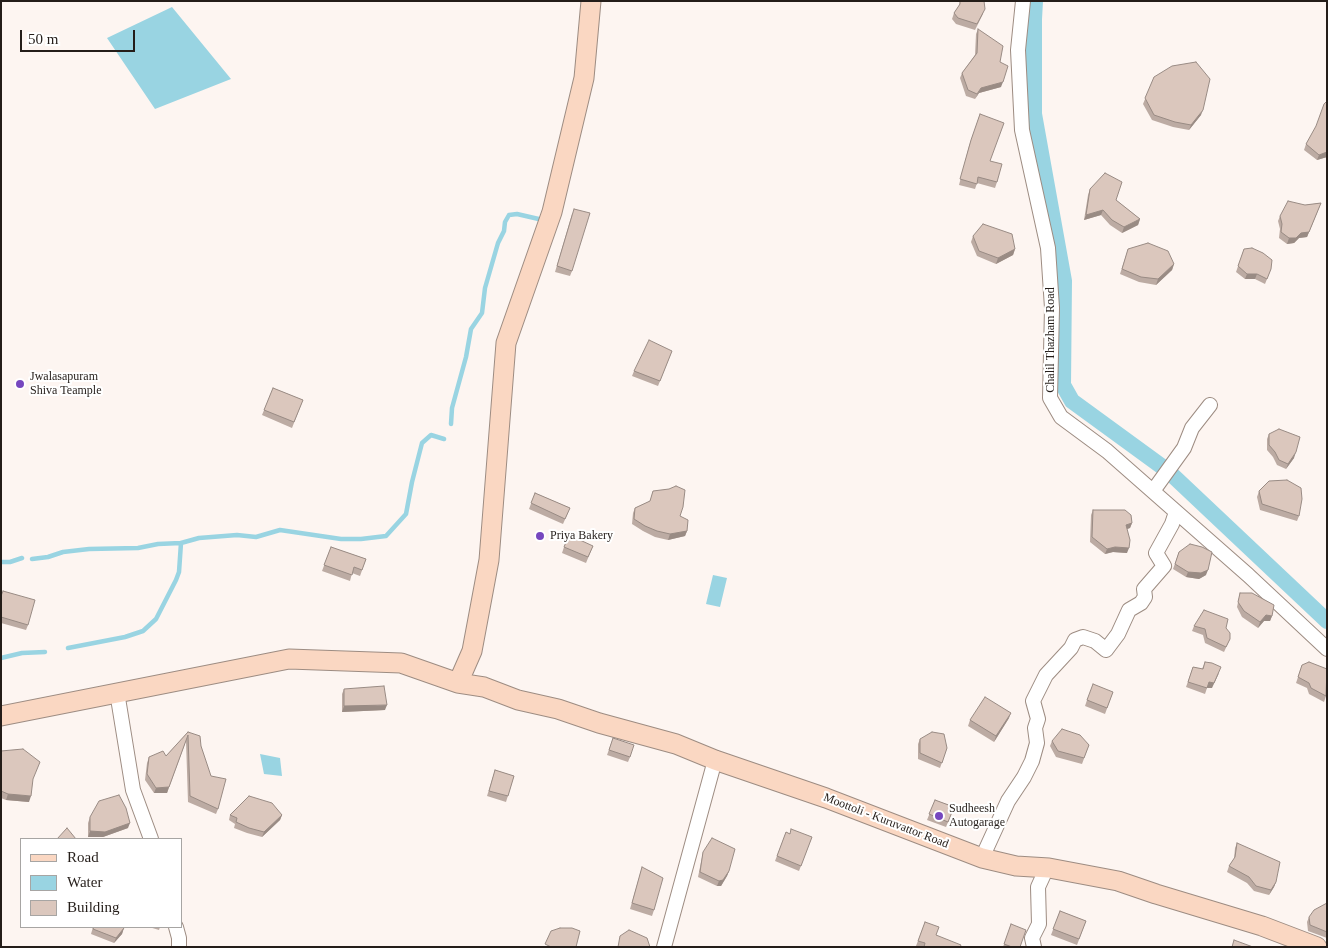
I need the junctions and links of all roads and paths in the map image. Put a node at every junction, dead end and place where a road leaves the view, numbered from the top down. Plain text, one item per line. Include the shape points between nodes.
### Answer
1 (590, 1) edge
2 (1023, 1) edge
3 (1210, 406) dead end
4 (1153, 491) junction
5 (1176, 512) junction
6 (1327, 649) edge
7 (458, 683) junction
8 (117, 692) junction
9 (1, 716) edge
10 (714, 760) junction
11 (151, 838) edge
12 (982, 858) junction
13 (1042, 868) junction
14 (176, 928) edge
15 (179, 947) edge
16 (664, 947) edge
17 (1034, 947) edge
18 (1317, 947) edge

1 - 7 main road via 584,78 552,212 506,343 489,560 472,651
2 - 4 street, Chalil Thazham Road via 1018,50 1022,130 1048,248 1052,308 1050,398 1061,417
3 - 4 street via 1192,428 1184,448
4 - 5 street, Chalil Thazham Road
5 - 6 street, Chalil Thazham Road
5 - 12 street via 1156,553 1164,566 1144,589 1142,603 1129,610 1106,650 1083,637 1075,640 1046,675 1033,701 1038,718 1035,728 1038,743 1032,761 1008,801
7 - 8 main road, Moottoli - Kuruvattor Road via 401,663 289,659
7 - 10 main road, Moottoli - Kuruvattor Road via 484,687 518,700 676,744
8 - 9 main road, Moottoli - Kuruvattor Road
8 - 11 street via 132,790
10 - 12 main road, Moottoli - Kuruvattor Road via 826,798
10 - 16 street
12 - 13 main road, Moottoli - Kuruvattor Road
13 - 17 street via 1044,874 1038,887 1039,924 1032,938
13 - 18 main road, Moottoli - Kuruvattor Road via 1118,881 1262,926
14 - 15 street

